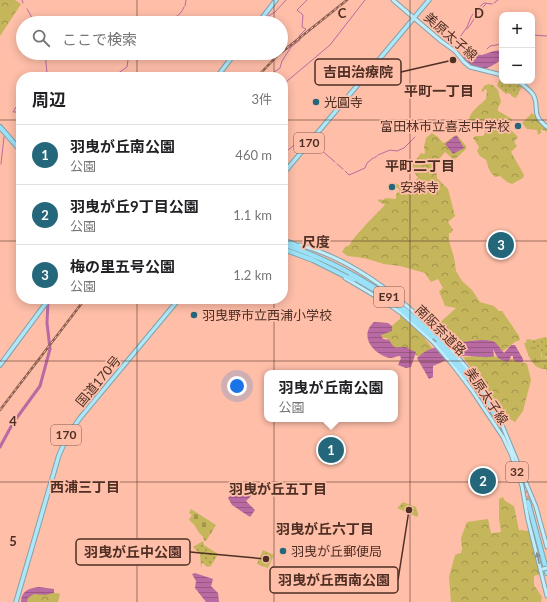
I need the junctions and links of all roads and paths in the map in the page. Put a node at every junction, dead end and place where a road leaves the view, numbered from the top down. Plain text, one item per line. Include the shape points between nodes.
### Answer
1 (276, 0) edge
2 (393, 0) edge
3 (427, 0) edge
4 (263, 16) edge
5 (413, 16) junction
6 (230, 60) edge
7 (221, 72) edge
8 (499, 74) edge
9 (521, 84) edge
10 (547, 127) edge
11 (0, 128) edge
12 (16, 146) edge
13 (288, 164) edge
14 (288, 168) edge
15 (288, 245) edge
16 (288, 246) edge
17 (288, 247) edge
18 (288, 247) edge
19 (288, 247) edge
20 (332, 264) junction
21 (371, 284) junction
22 (377, 291) junction
23 (46, 304) edge
24 (174, 304) edge
25 (438, 340) junction
26 (457, 363) junction
27 (0, 365) edge
28 (498, 423) tunnel mouth
29 (547, 547) edge
30 (547, 563) edge
31 (543, 569) edge
32 (547, 573) edge
33 (547, 596) edge
34 (15, 602) edge

1 - 4 highway
2 - 5 main road, 美原太子線
3 - 5 highway, 170
5 - 8 main road, 美原太子線 via 470,67
5 - 13 highway, 170
5 - 14 highway, 170
6 - 7 highway
9 - 10 main road via 533,94 537,115
11 - 12 highway
15 - 25 main road via 306,247 325,254 369,278 398,298
16 - 21 highway via 333,260
17 - 20 highway, 南阪奈道路 / E91
18 - 22 highway
19 - 25 main road via 382,300
20 - 21 highway, 南阪奈道路 / E91
20 - 22 highway, 南阪奈道路 / E91
21 - 25 highway, 南阪奈道路 / E91 via 414,316
22 - 25 highway, 南阪奈道路 / E91
23 - 27 highway
24 - 34 highway, 国道170号 / 170 via 65,436 57,455
25 - 26 highway, 南阪奈道路 / E91
26 - 28 highway, 南阪奈道路 / E91
26 - 29 main road, 美原太子線 / 32 via 487,394 495,408 536,507
31 -> 26 main road, 美原太子線 / 32 via 525,507 522,486 511,454
30 - 32 highway via 529,501
31 - 33 main road, 美原太子線 / 32

